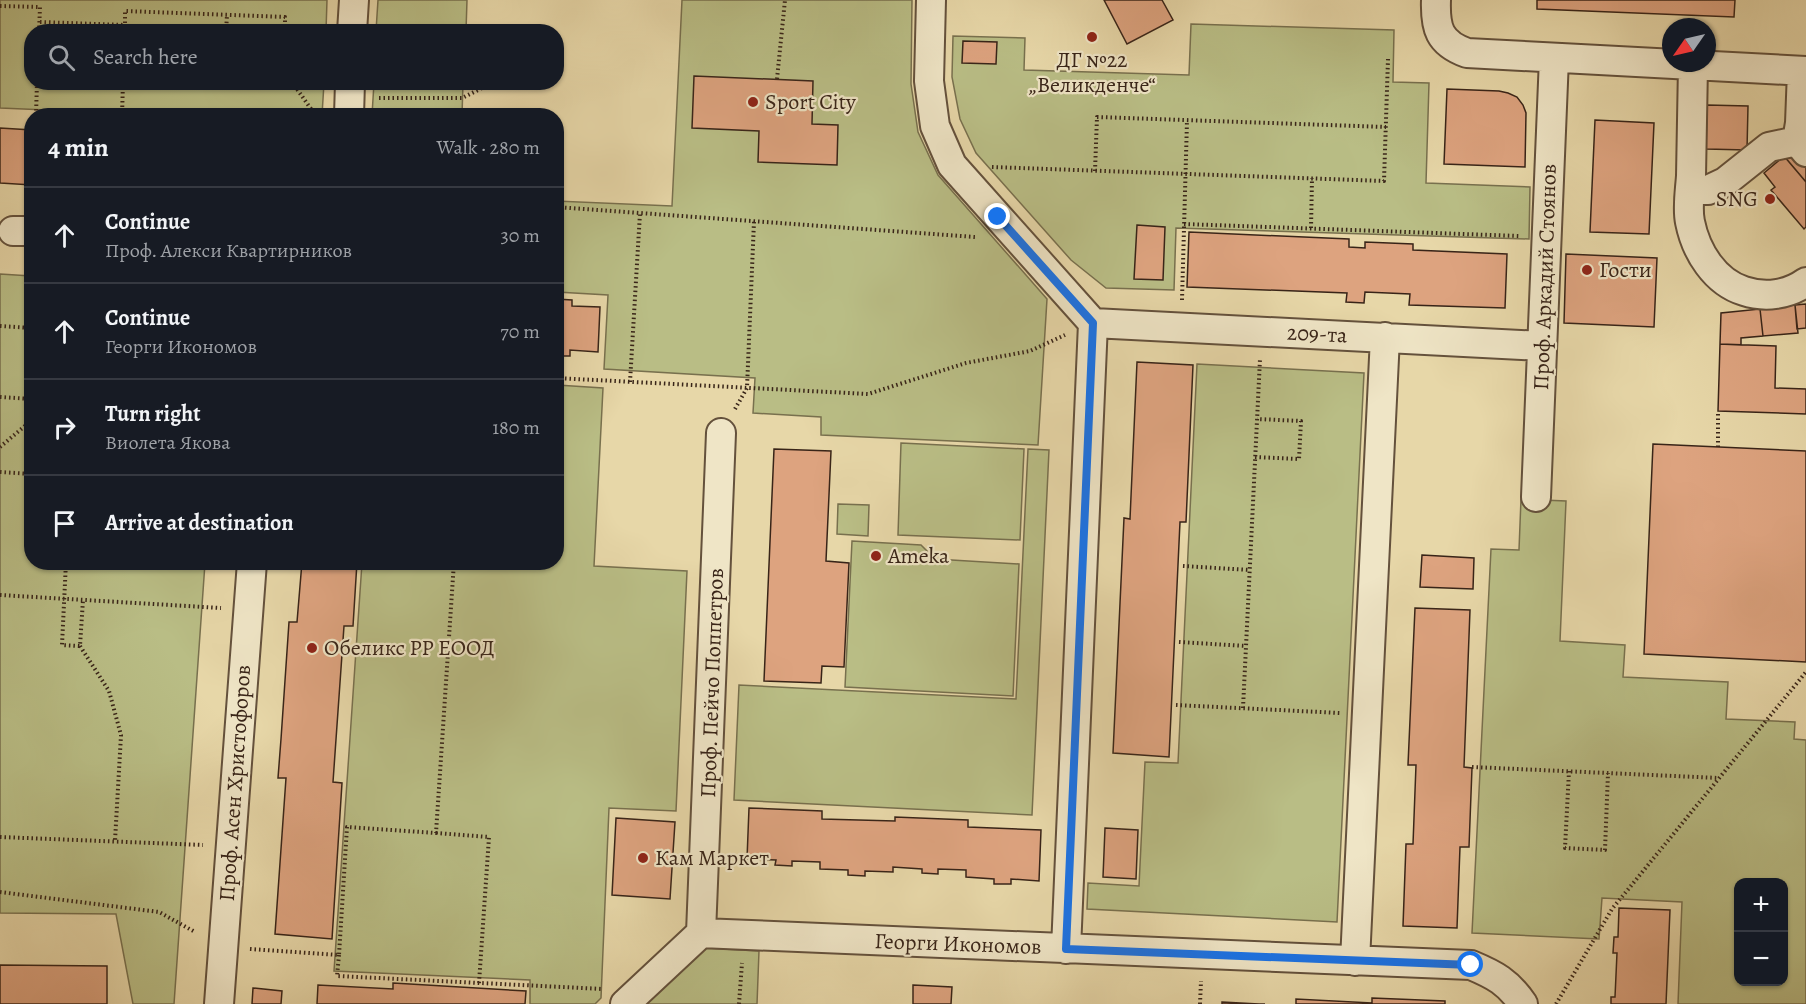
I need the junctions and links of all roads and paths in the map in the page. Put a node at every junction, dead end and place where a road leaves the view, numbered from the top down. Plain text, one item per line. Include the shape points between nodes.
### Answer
1 (354, 0) edge
2 (785, 0) edge
3 (931, 0) edge
4 (1436, 0) edge
5 (0, 6) edge
6 (227, 15) junction
7 (40, 22) joint
8 (82, 24) edge
9 (125, 24) edge
10 (226, 24) edge
11 (285, 24) edge
12 (352, 24) edge
13 (1554, 58) junction
14 (1388, 59) dead end
15 (1662, 63) edge
16 (1716, 66) edge
17 (1804, 71) edge
18 (1693, 72) edge
19 (777, 79) dead end
20 (37, 90) edge
21 (123, 90) edge
22 (298, 90) edge
23 (478, 90) edge
24 (350, 99) edge
25 (36, 108) edge
26 (122, 108) edge
27 (310, 108) edge
28 (1188, 121) junction
29 (1386, 127) junction
30 (1801, 146) edge
31 (952, 165) junction
32 (1095, 171) junction
33 (1186, 174) junction
34 (1312, 178) junction
35 (1690, 190) junction
36 (564, 208) edge
37 (640, 213) junction
38 (998, 217) junction
39 (754, 221) junction
40 (1184, 224) junction
41 (1311, 228) junction
42 (1545, 237) junction
43 (1806, 282) edge
44 (1093, 323) junction
45 (0, 326) edge
46 (1181, 327) junction
47 (24, 328) edge
48 (1261, 332) junction
49 (1385, 338) junction
50 (1542, 345) junction
51 (564, 378) edge
52 (630, 382) junction
53 (747, 388) junction
54 (0, 397) edge
55 (24, 398) edge
56 (1718, 411) dead end
57 (1257, 419) junction
58 (24, 427) edge
59 (722, 433) joint
60 (0, 447) edge
61 (1718, 447) dead end
62 (1255, 457) junction
63 (0, 472) edge
64 (24, 474) edge
65 (1536, 496) dead end
66 (1183, 566) dead end
67 (66, 570) edge
68 (252, 570) edge
69 (453, 570) edge
70 (1250, 570) junction
71 (0, 595) edge
72 (64, 599) junction
73 (83, 600) junction
74 (249, 610) junction
75 (1179, 642) dead end
76 (80, 646) junction
77 (1246, 646) junction
78 (1806, 672) edge
79 (1176, 705) dead end
80 (1243, 708) junction
81 (1367, 715) junction
82 (1472, 767) dead end
83 (1569, 771) junction
84 (1608, 773) junction
85 (1720, 778) junction
86 (436, 833) junction
87 (0, 837) edge
88 (115, 841) junction
89 (231, 846) junction
90 (0, 892) edge
91 (701, 933) junction
92 (744, 935) junction
93 (223, 947) junction
94 (1066, 949) junction
95 (339, 955) junction
96 (1355, 961) junction
97 (479, 983) junction
98 (633, 997) edge
99 (219, 1004) edge
100 (739, 1004) edge
101 (1523, 1004) edge
102 (1556, 1004) edge

1 - 12 street
2 - 19 path
3 - 31 street via 930,92 935,126
4 - 13 street via 1439,33 1456,49
5 - 7 path via 40,7
6 - 9 path via 125,11
6 - 10 path
6 - 11 path via 285,17
7 - 8 path
13 - 15 street
13 - 42 street, Проф. Аркадий Стоянов
14 - 29 path
16 - 17 street
17 - 30 street
18 - 35 street
20 - 25 path
21 - 26 path
22 - 27 path
23 - 24 path via 462,98
28 - 29 path
28 - 32 path via 1097,117
28 - 33 path
29 - 34 path via 1384,181
30 - 35 street via 1769,147 1725,182 1708,190
31 - 32 path
31 - 38 street
32 - 33 path
33 - 34 path
33 - 40 path
34 - 41 path
35 - 43 street via 1689,221 1699,250 1716,275 1734,288 1755,294 1777,294
36 - 37 path
37 - 39 path
37 - 52 path
38 - 39 path via 975,237
38 - 44 street
39 - 53 path
40 - 41 path
40 - 46 path
41 - 42 path
42 - 50 street, Проф. Аркадий Стоянов
44 - 46 street, 209-та
44 - 53 path via 1030,351 966,363 868,394
44 - 94 street
45 - 47 path
46 - 48 street, 209-та
48 - 49 street, 209-та
48 - 57 path
49 - 50 street, 209-та
49 - 81 street
50 - 65 street, Проф. Аркадий Стоянов
51 - 52 path
52 - 53 path
53 - 59 path
54 - 55 path
56 - 61 path
57 - 62 path
57 - 62 path via 1301,421 1299,459
58 - 60 path
59 - 91 street, Проф. Пейчо Поппетров
62 - 70 path
63 - 64 path
66 - 70 path
67 - 72 path
68 - 74 street, Проф. Асен Христофоров
69 - 86 path
70 - 77 path
71 - 72 path
72 - 73 path
72 - 76 path via 62,645
73 - 74 path
73 - 76 path
74 - 89 street, Проф. Асен Христофоров
75 - 77 path
76 - 88 path via 109,691 121,735
77 - 80 path
78 - 85 path
79 - 80 path
80 - 81 path
81 - 96 street
82 - 83 path
83 - 84 path
83 - 84 path via 1565,848 1575,849 1605,850
84 - 85 path
85 - 102 path via 1612,909
86 - 95 path via 347,827
86 - 97 path via 489,837
87 - 88 path
88 - 89 path
89 - 93 street, Проф. Асен Христофоров
90 - 93 path via 159,912
91 - 92 street, Георги Икономов
91 - 98 street
92 - 94 street, Георги Икономов
92 - 100 path
93 - 95 path
93 - 99 street, Проф. Асен Христофоров
94 - 96 street, Георги Икономов
95 - 97 path via 337,976
96 - 101 street, Георги Икономов via 1471,965 1495,975 1515,991
97 - 98 path

